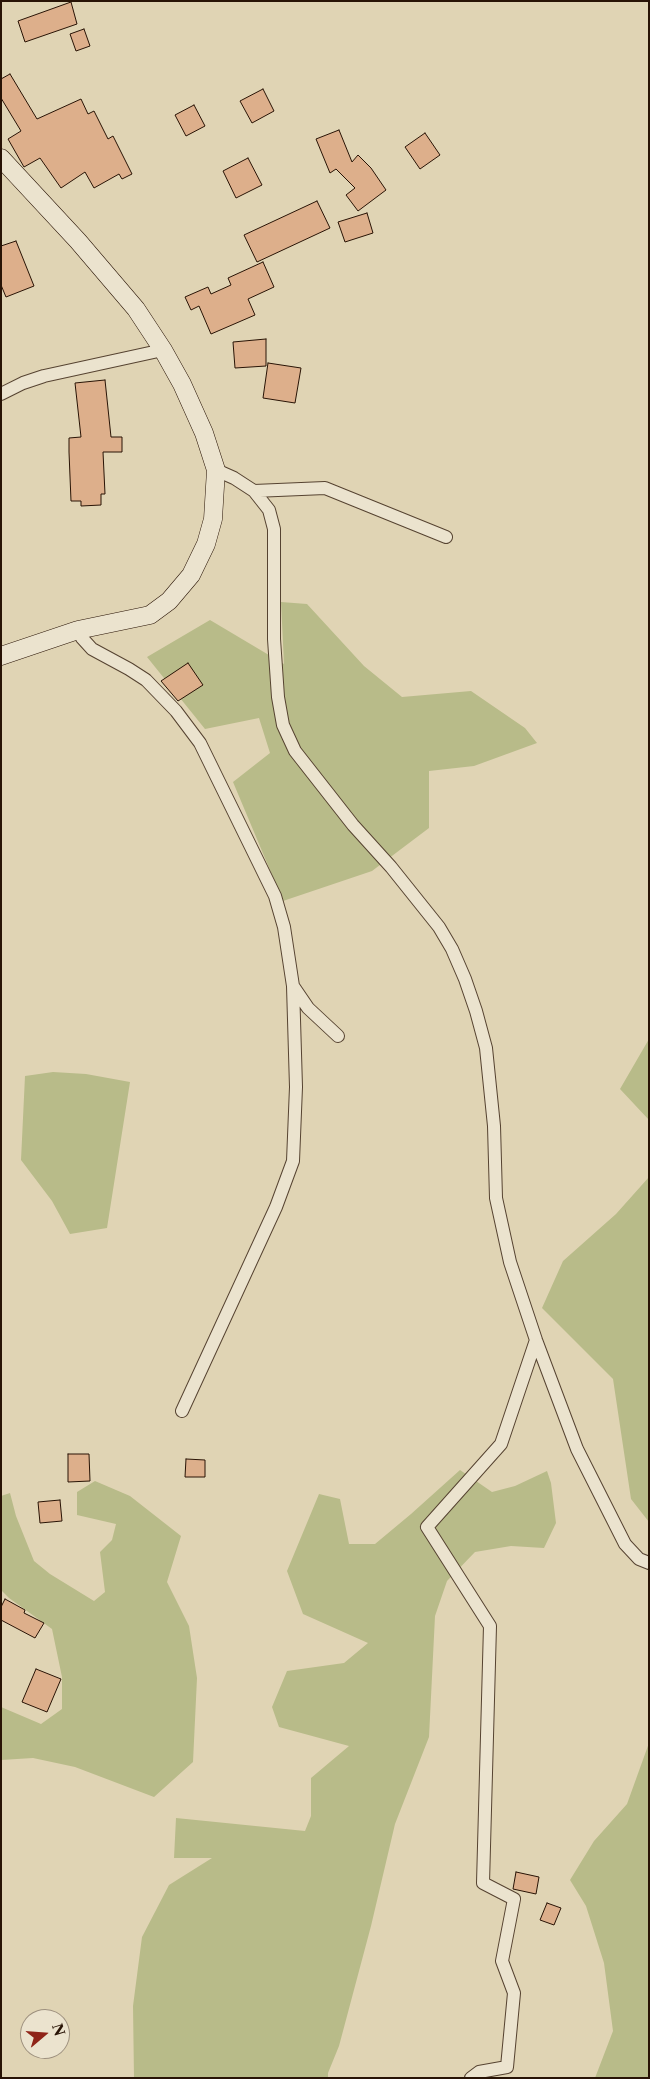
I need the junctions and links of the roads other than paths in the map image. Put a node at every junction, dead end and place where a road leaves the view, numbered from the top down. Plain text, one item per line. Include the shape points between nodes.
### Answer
1 (1, 158) edge
2 (163, 350) junction
3 (2, 392) edge
4 (216, 470) junction
5 (254, 491) junction
6 (446, 537) dead end
7 (78, 630) junction
8 (1, 656) edge
9 (293, 986) junction
10 (338, 1036) dead end
11 (536, 1340) junction
12 (182, 1411) dead end
13 (649, 1563) edge
14 (471, 2078) edge

1 - 2 main road via 124,294
2 - 3 street via 44,376
2 - 4 main road via 204,433
4 - 5 street
4 - 7 main road via 213,519 206,544 191,575 169,601 150,615
5 - 6 street via 325,488
5 - 11 street via 269,510 274,529 274,639 283,725 295,751 320,784 439,927 452,949 476,1011 486,1048 491,1089 496,1198 510,1262
7 - 8 main road
7 - 9 street via 92,649 146,680 176,711 200,744 275,896 284,927
9 - 10 street via 308,1008
9 - 12 street via 296,1087 293,1160 276,1207
11 - 13 street via 578,1448 625,1544 639,1559
11 - 14 street via 501,1444 427,1527 490,1626 483,1883 514,1899 502,1961 514,1993 507,2068 479,2072

